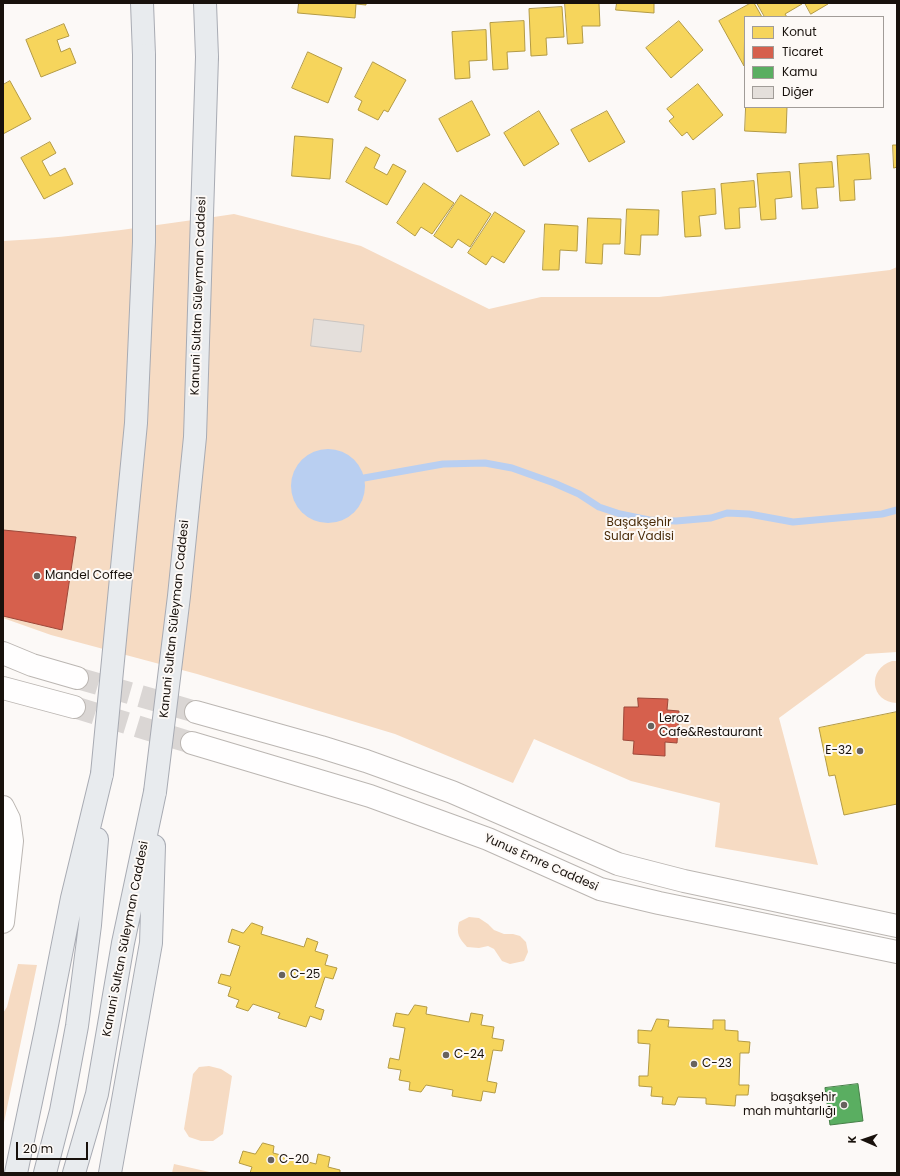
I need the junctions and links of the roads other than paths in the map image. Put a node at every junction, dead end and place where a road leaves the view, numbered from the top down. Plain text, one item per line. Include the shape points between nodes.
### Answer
1 (142, 3) edge
2 (205, 3) edge
3 (3, 653) edge
4 (77, 678) tunnel mouth
5 (3, 688) edge
6 (74, 707) tunnel mouth
7 (196, 712) tunnel mouth
8 (192, 743) tunnel mouth
9 (102, 774) junction
10 (155, 792) junction
11 (3, 807) edge
12 (3, 922) edge
13 (897, 926) edge
14 (897, 952) edge
15 (16, 1173) edge
16 (45, 1173) edge
17 (74, 1173) edge
18 (110, 1173) edge

1 - 9 main road, bridge via 144,242 136,423
2 - 10 main road, Kanuni Sultan Süleyman Caddesi, bridge via 207,57 195,437
3 - 4 street via 32,666
5 - 6 street
7 - 13 street via 366,761 452,792 618,864 684,881
8 - 14 street, Yunus Emre Caddesi via 377,798 488,839 600,889 659,904
9 - 15 main road via 72,898
9 - 16 main road via 90,926 80,1003 61,1111
10 - 17 main road, Kanuni Sultan Süleyman Caddesi via 123,943 97,1094
10 - 18 main road via 151,943
11 - 12 street via 9,820 12,841

